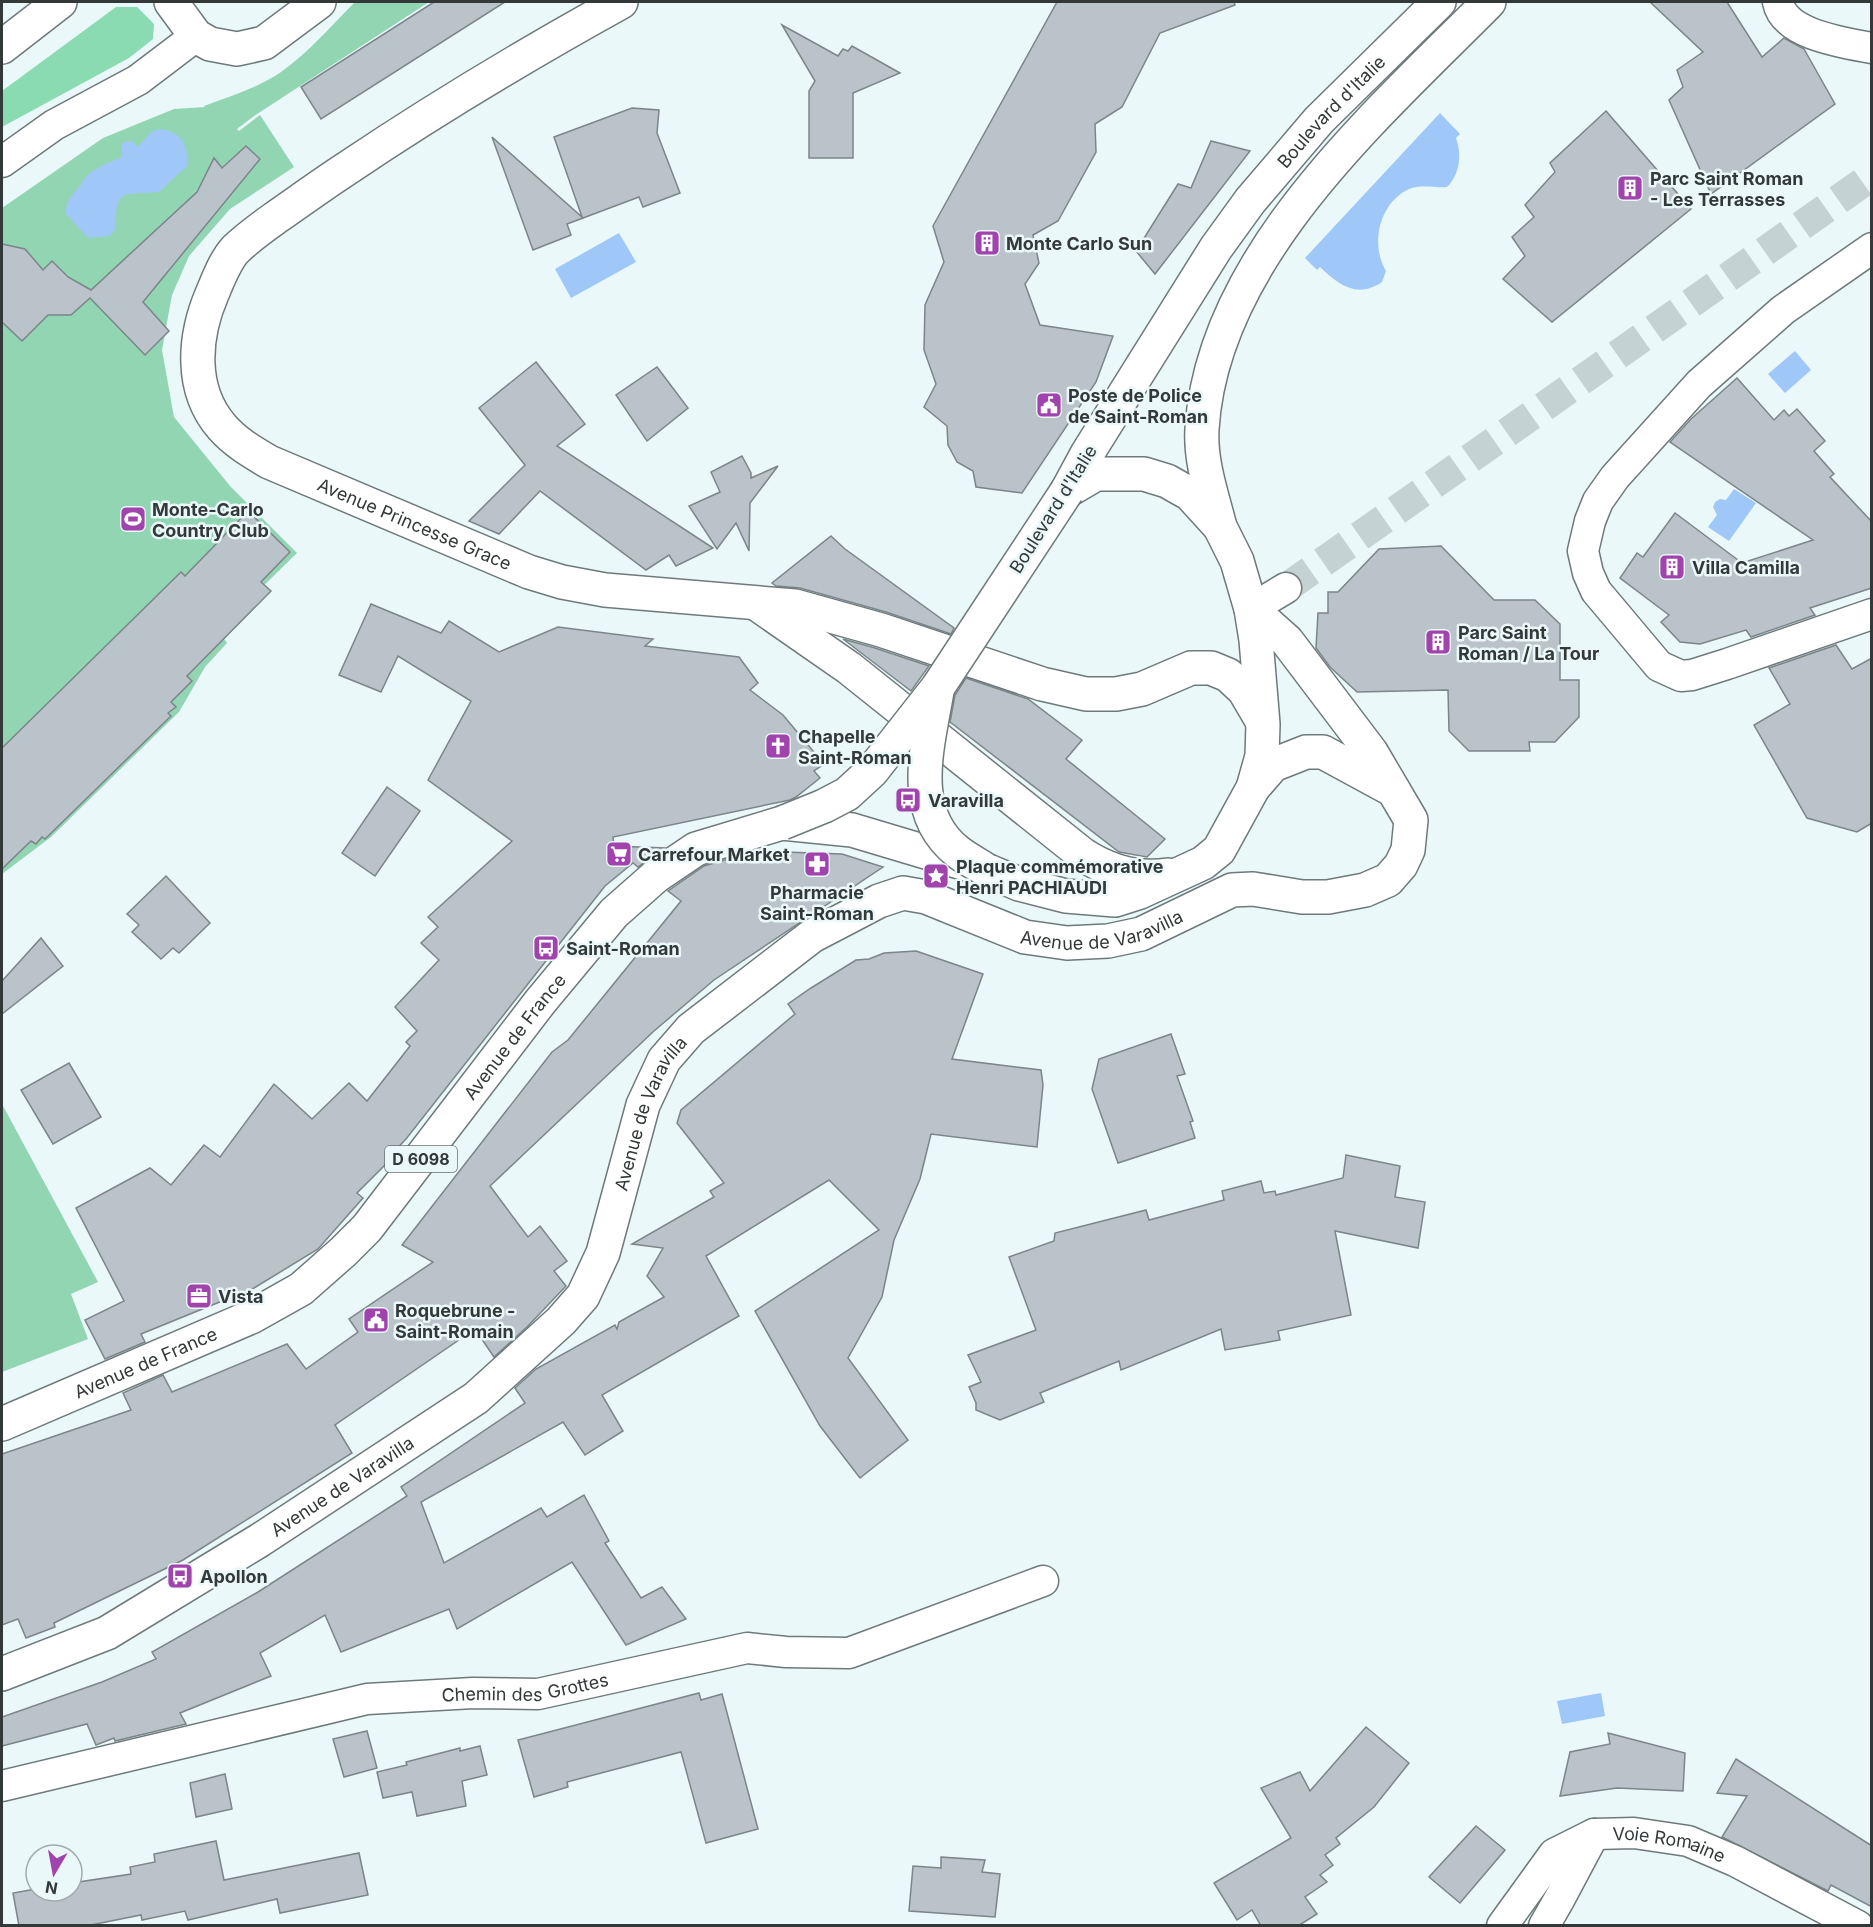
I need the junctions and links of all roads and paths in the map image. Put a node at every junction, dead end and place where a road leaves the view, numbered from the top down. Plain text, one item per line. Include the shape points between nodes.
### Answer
1 (60, 2) edge
2 (171, 2) edge
3 (281, 2) edge
4 (319, 2) edge
5 (621, 2) edge
6 (1439, 2) edge
7 (1489, 2) edge
8 (1778, 2) edge
9 (196, 36) junction
10 (274, 37) junction
11 (2, 47) edge
12 (1872, 48) edge
13 (2, 162) edge
14 (1872, 248) edge
15 (1067, 491) junction
16 (1220, 527) junction
17 (1286, 588) tunnel mouth
18 (756, 603) junction
19 (1251, 609) junction
20 (1872, 614) edge
21 (938, 687) junction
22 (1263, 724) junction
23 (1253, 788) junction
24 (1393, 790) junction
25 (782, 823) junction
26 (986, 870) junction
27 (1179, 873) junction
28 (2, 1424) edge
29 (1043, 1581) dead end
30 (2, 1674) edge
31 (2, 1786) edge
32 (1594, 1834) junction
33 (1502, 1926) edge
34 (1544, 1926) edge
35 (1858, 1926) edge

1 - 11 main road
2 - 9 main road
3 - 10 main road via 282,16
4 - 10 main road
5 - 18 main road, Avenue Princesse Grace via 416,122 234,251 207,306 199,335 200,382 221,426 240,445 269,462 529,572 605,590
6 - 15 main road, Boulevard d'Italie via 1319,120 1251,201 1216,248
7 - 16 main road, Boulevard d'Italie via 1354,138 1295,208 1252,273 1220,340 1203,418 1204,463
8 - 12 street via 1791,22 1811,34
9 - 10 main road via 210,44 237,49
9 - 13 street via 138,80 54,125
14 - 20 street via 1783,310 1692,392 1598,501 1583,551 1596,591 1659,666 1681,676
15 - 16 main road via 1096,474 1144,474 1190,494
15 - 21 main road, Boulevard d'Italie, bridge
16 - 19 main road, Boulevard d'Italie via 1237,561
17 - 19 street
18 - 22 main road via 795,606 881,630 1042,684 1086,694 1116,694 1191,668 1210,668 1228,675 1244,690
18 - 27 main road, Avenue Princesse Grace, bridge via 849,668 1090,859 1116,872 1137,876
19 - 22 main road, Boulevard d'Italie
19 - 24 main road via 1287,640 1371,752
21 - 25 main road, Boulevard d'Italie, bridge via 872,771 848,794
21 - 26 main road, bridge via 925,761 927,806 935,826 957,852
22 - 23 main road, Avenue de France via 1262,756
23 - 24 main road via 1273,765 1306,752 1323,752
23 - 27 main road, Avenue de France via 1219,850 1203,863
24 - 30 main road, Avenue de Varavilla via 1411,820 1408,850 1388,880 1365,890 1328,897 1232,890 1141,934 1067,943 1025,937 926,897 903,893 812,936 691,1029 664,1060 643,1105 603,1253 583,1296 561,1322 476,1398 260,1540 107,1633
25 - 26 main road, Avenue de France, bridge via 852,830
25 - 28 main road, Avenue de France / D 6098 via 696,849 656,876 614,913 540,1002 368,1227 300,1289 251,1317
26 - 27 main road, Avenue de France via 1019,884 1066,896 1115,900
29 - 31 street, Chemin des Grottes via 849,1653 747,1648 538,1694 367,1699
32 - 33 street, Voie Romaine via 1554,1854
32 - 34 street
32 - 35 street, Voie Romaine via 1634,1833 1688,1841 1735,1861

